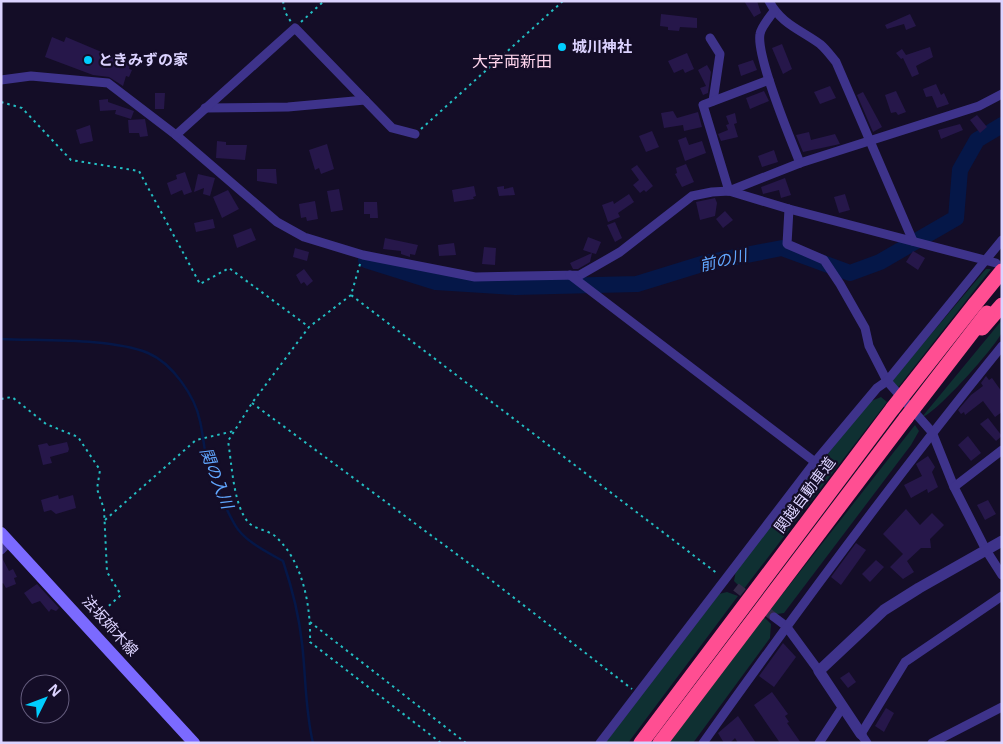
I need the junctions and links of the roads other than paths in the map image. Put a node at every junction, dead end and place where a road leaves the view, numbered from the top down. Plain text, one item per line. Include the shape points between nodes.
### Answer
1 (769, 1) edge
2 (774, 11) junction
3 (710, 38) dead end
4 (1, 80) edge
5 (769, 80) junction
6 (1002, 94) edge
7 (365, 100) junction
8 (713, 101) junction
9 (205, 108) junction
10 (415, 134) road end
11 (176, 135) junction
12 (870, 141) junction
13 (800, 163) junction
14 (729, 191) junction
15 (790, 210) junction
16 (1002, 240) edge
17 (913, 241) junction
18 (985, 261) junction
19 (999, 267) edge
20 (569, 275) junction
21 (1002, 295) edge
22 (1002, 305) edge
23 (984, 312) junction
24 (1002, 346) edge
25 (887, 381) junction
26 (932, 432) junction
27 (1002, 450) edge
28 (816, 462) junction
29 (954, 487) junction
30 (4, 542) edge
31 (1002, 542) edge
32 (986, 550) junction
33 (1002, 575) edge
34 (1002, 596) edge
35 (774, 616) tunnel mouth
36 (786, 626) junction
37 (819, 671) junction
38 (1002, 707) edge
39 (842, 708) junction
40 (864, 739) edge
41 (194, 743) edge
42 (600, 743) edge
43 (641, 743) edge
44 (660, 743) edge
45 (702, 743) edge
46 (819, 743) edge
47 (932, 743) edge

1 - 2 street
2 - 5 street via 760,34
2 - 12 street via 786,23 821,45 836,62
3 - 8 street via 720,54
4 - 11 street via 31,76 108,83
5 - 8 street
5 - 13 street
6 - 12 street via 979,106
7 - 9 street via 288,107
7 - 9 street via 295,28
7 - 10 street via 392,128
8 - 14 street via 703,105
9 - 11 street
11 - 20 street via 277,222 304,237 363,255 475,276
12 - 13 street
12 - 17 street
13 - 14 street
14 - 15 street
14 - 20 street via 692,196 620,252 580,275
15 - 17 street
15 - 25 street via 787,244 824,260 865,328 869,346
16 - 18 street
17 - 18 street
18 - 19 street
18 - 25 street
19 - 23 highway, 関越自動車道
20 - 28 street
21 - 23 highway, 関越自動車道
22 - 23 highway
23 - 43 highway, 関越自動車道, bridge via 893,408
23 - 44 highway, 関越自動車道, bridge
24 - 26 street
25 - 26 street
25 - 28 street via 876,388
26 - 29 street
26 - 36 street
27 - 29 street
28 - 42 street
29 - 32 street
30 - 41 main road, 法坂姉木線 via 87,625
31 - 32 street
32 - 33 street
32 - 37 street via 884,610
34 - 40 street via 905,662
35 - 36 street
36 - 37 street
36 - 45 street
37 - 39 street
38 - 47 street
39 - 40 street
39 - 46 street

